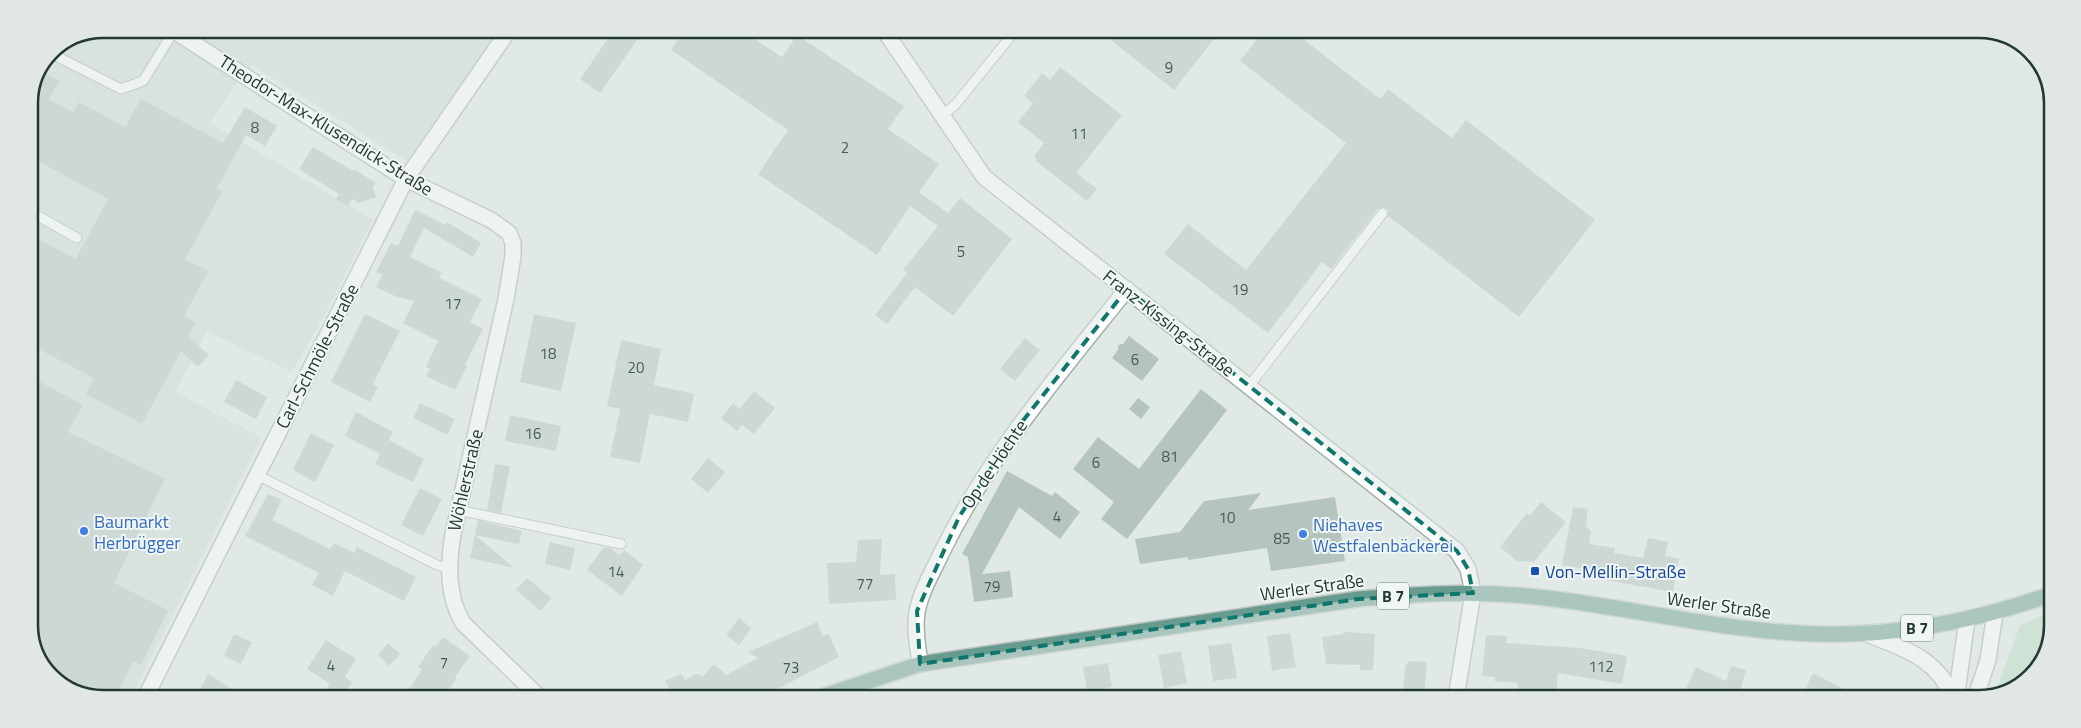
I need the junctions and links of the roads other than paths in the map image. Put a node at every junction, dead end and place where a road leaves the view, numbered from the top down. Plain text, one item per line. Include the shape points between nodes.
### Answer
1 (168, 38) edge
2 (186, 38) edge
3 (503, 38) edge
4 (889, 38) edge
5 (1009, 38) edge
6 (58, 56) edge
7 (942, 116) junction
8 (406, 179) junction
9 (1383, 213) dead end
10 (38, 216) edge
11 (509, 233) joint
12 (77, 238) dead end
13 (1127, 289) junction
14 (1249, 386) junction
15 (257, 475) junction
16 (458, 510) junction
17 (621, 544) dead end
18 (449, 568) junction
19 (1473, 593) junction
20 (2044, 597) edge
21 (1995, 613) junction
22 (1968, 620) junction
23 (1867, 634) junction
24 (920, 664) junction
25 (149, 690) edge
26 (532, 690) edge
27 (842, 690) edge
28 (1457, 690) edge
29 (1950, 690) edge
30 (1956, 690) edge
31 (1978, 690) edge

1 - 6 lane via 143,81 121,90
2 - 8 street, Theodor-Max-Klusendick-Straße
3 - 8 street, Carl-Schmöle-Straße
4 - 7 street, Franz-Kissing-Straße
5 - 7 lane via 956,104
7 - 13 street, Franz-Kissing-Straße via 984,177
8 - 11 street, Theodor-Max-Klusendick-Straße via 491,220
8 - 15 street, Carl-Schmöle-Straße
9 - 14 lane
10 - 12 lane
11 - 16 street, Wöhlerstraße via 513,243 506,299
13 - 14 street, Franz-Kissing-Straße
13 - 24 street, Op de Höchte via 1018,427 959,517 917,611
14 - 19 street, Franz-Kissing-Straße via 1457,551 1468,569
15 - 18 lane
15 - 25 street, Carl-Schmöle-Straße
16 - 17 lane
16 - 18 street, Wöhlerstraße
18 - 26 street, Wöhlerstraße via 453,601 463,623
19 - 23 main road, Werler Straße / B 7 via 1554,599 1750,630
19 - 24 main road, Werler Straße / B 7 via 1422,593 1358,599
19 - 28 street
20 - 21 main road, Werler Straße / B 7
21 - 22 main road, Werler Straße / B 7
21 - 31 street via 1988,660
22 - 23 main road, Werler Straße / B 7
22 - 30 street
23 - 29 street via 1924,659
24 - 27 main road, Werler Straße / B 7

